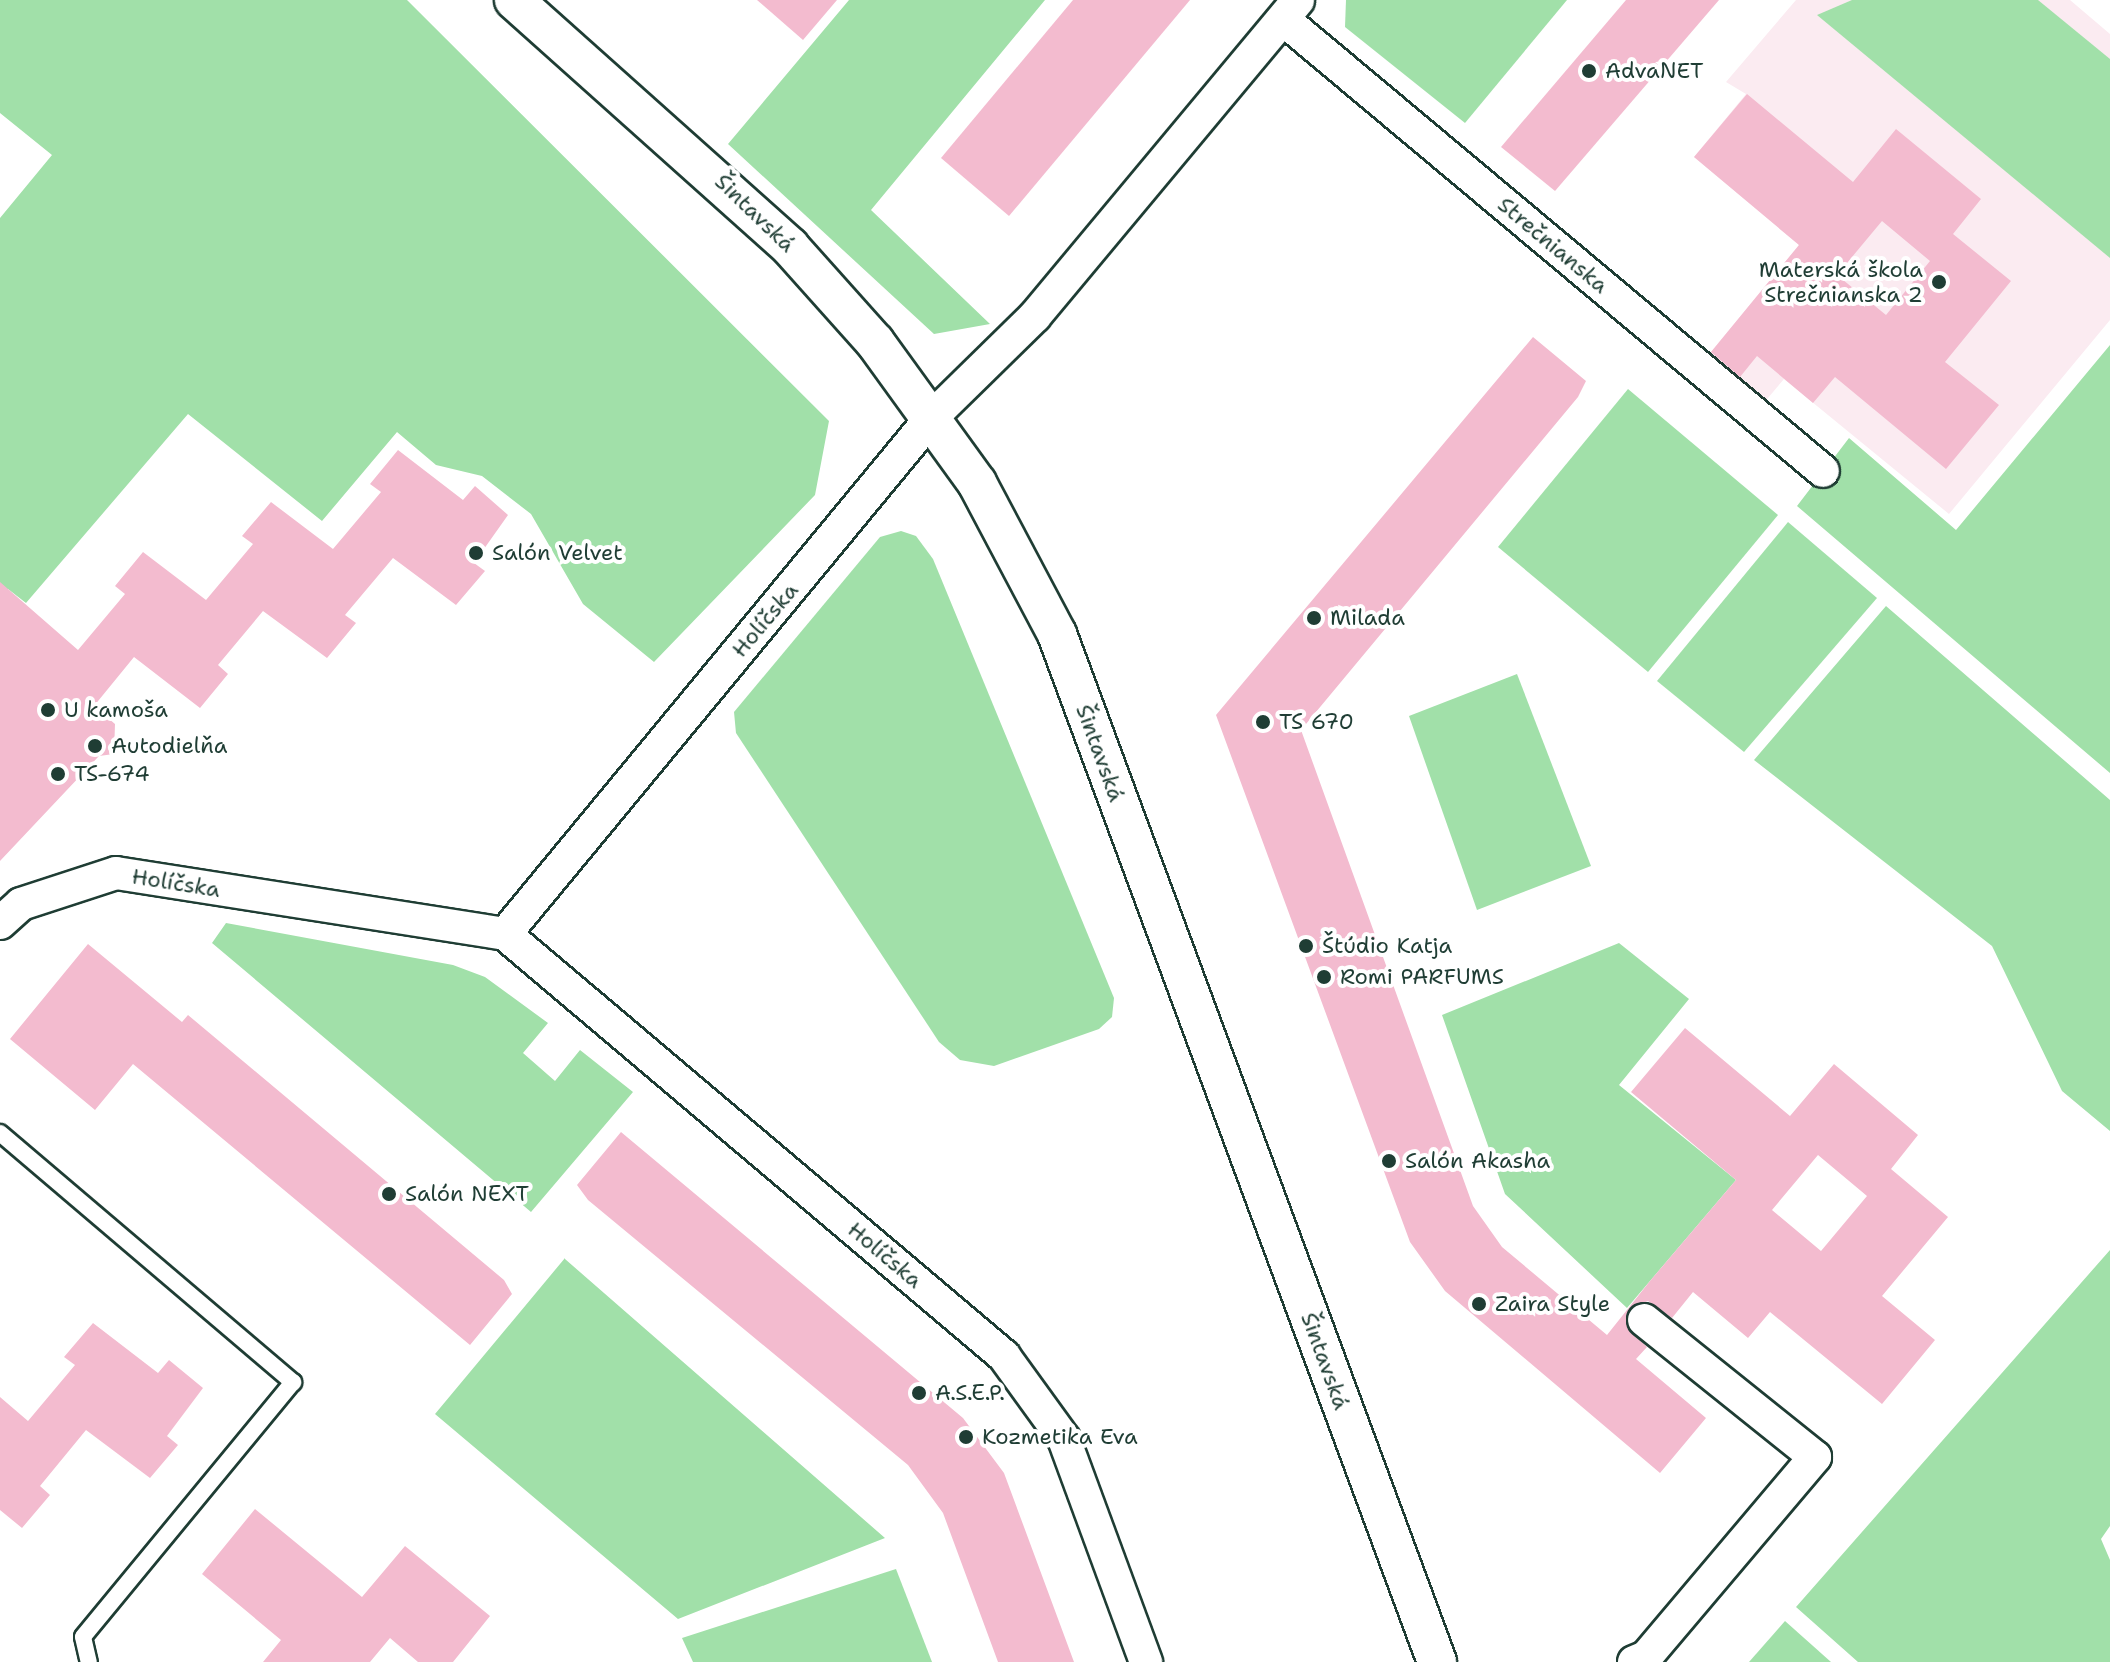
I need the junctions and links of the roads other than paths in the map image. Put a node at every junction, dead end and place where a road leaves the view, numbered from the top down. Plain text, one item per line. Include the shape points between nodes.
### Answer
1 (514, 0) edge
2 (1290, 10) edge
3 (932, 417) junction
4 (1823, 471) dead end
5 (0, 923) edge
6 (505, 934) junction
7 (0, 1133) edge
8 (1644, 1320) dead end
9 (89, 1662) edge
10 (1146, 1662) edge
11 (1437, 1662) edge
12 (1634, 1662) edge

1 - 3 street, Šintavská via 790,247
2 - 3 street, Strečnianska via 1035,316
2 - 4 street, Strečnianska
3 - 6 street, Holíčska
3 - 11 street, Šintavská via 977,483 1057,634
5 - 6 street, Holíčska via 21,904 116,873
6 - 10 street, Holíčska via 1004,1356 1064,1439
7 - 9 lane via 293,1382 83,1637
8 - 12 street via 1815,1457 1646,1657

